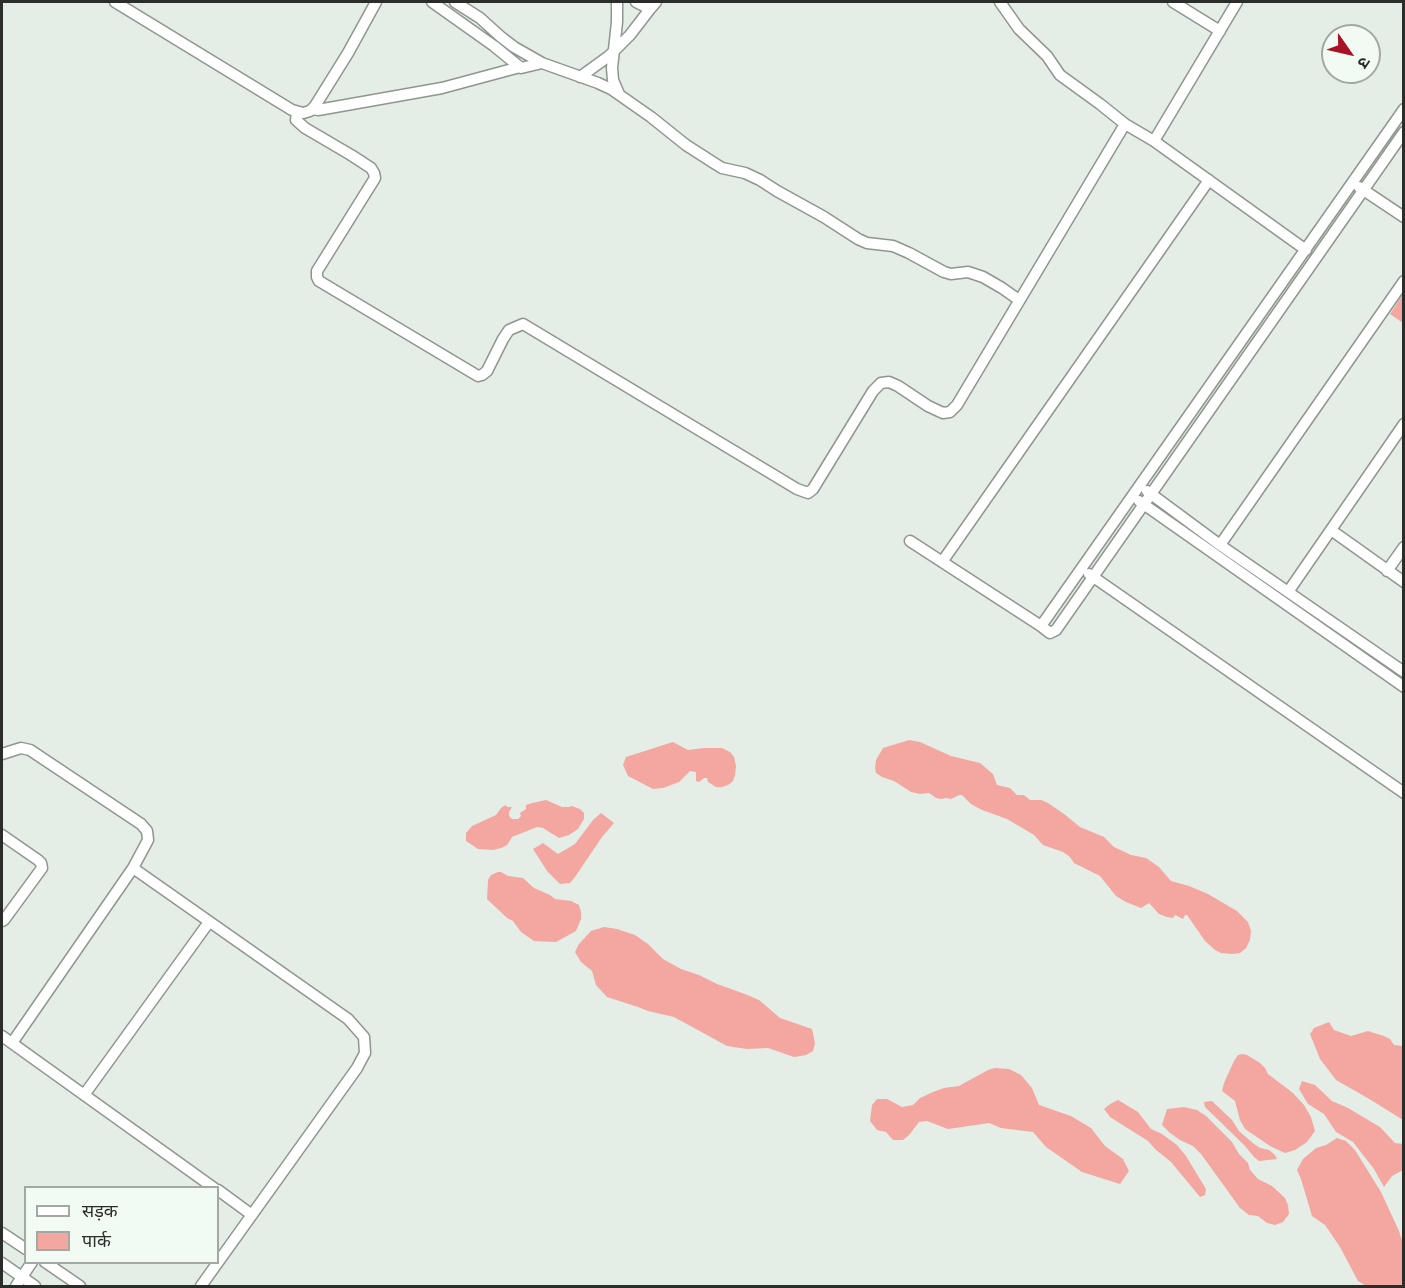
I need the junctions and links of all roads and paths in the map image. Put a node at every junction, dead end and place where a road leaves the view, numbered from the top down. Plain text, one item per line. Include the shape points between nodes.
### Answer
1 (115, 2) edge
2 (376, 2) edge
3 (432, 2) edge
4 (454, 2) edge
5 (617, 2) edge
6 (636, 2) edge
7 (1000, 2) edge
8 (1173, 2) edge
9 (1237, 2) edge
10 (653, 5) edge
11 (1220, 31) junction
12 (613, 52) junction
13 (542, 63) junction
14 (520, 67) junction
15 (580, 76) junction
16 (619, 94) junction
17 (313, 109) junction
18 (1404, 109) edge
19 (297, 112) junction
20 (1125, 124) junction
21 (1404, 132) edge
22 (1154, 141) junction
23 (1209, 180) junction
24 (1352, 182) junction
25 (1363, 189) junction
26 (1404, 217) edge
27 (1305, 250) junction
28 (1404, 281) edge
29 (1019, 300) junction
30 (1404, 424) edge
31 (1139, 485) junction
32 (1151, 494) junction
33 (1132, 496) junction
34 (1144, 504) junction
35 (1331, 530) junction
36 (910, 541) dead end
37 (1220, 545) junction
38 (1404, 548) edge
39 (942, 562) junction
40 (1082, 569) junction
41 (1387, 570) junction
42 (1093, 578) junction
43 (1404, 582) edge
44 (1288, 592) junction
45 (1041, 626) junction
46 (1404, 672) edge
47 (1404, 687) edge
48 (2, 754) edge
49 (1404, 793) edge
50 (2, 835) edge
51 (134, 868) junction
52 (2, 921) edge
53 (209, 922) junction
54 (2, 1036) edge
55 (12, 1043) junction
56 (84, 1095) junction
57 (211, 1186) edge
58 (219, 1191) edge
59 (252, 1215) junction
60 (2, 1233) edge
61 (24, 1248) edge
62 (219, 1262) edge
63 (2, 1263) edge
64 (31, 1264) edge
65 (46, 1264) edge
66 (217, 1264) edge
67 (19, 1282) edge
68 (35, 1287) edge
69 (80, 1287) edge
70 (201, 1287) edge

1 - 19 street
2 - 17 street
3 - 14 street
4 - 13 street
5 - 12 street
6 - 10 street
7 - 20 street via 1060,75
8 - 11 street
9 - 11 street
10 - 12 street
11 - 22 street
12 - 15 street
12 - 16 street via 613,80
13 - 14 street
13 - 15 street
14 - 17 street via 442,88
15 - 16 street
16 - 29 street via 722,168 760,180 858,239 893,246 944,272 968,272 982,277
17 - 19 street
18 - 24 street
19 - 29 street via 296,120 304,128 371,168 375,178 317,271 320,282 478,376 486,371 510,330 523,324 803,492 813,489 881,383 898,386 928,406 950,412
20 - 22 street
20 - 29 street
21 - 25 street
22 - 23 street
23 - 27 street
23 - 39 street
24 - 25 street
24 - 27 street
25 - 26 street
25 - 32 street
27 - 31 street
28 - 37 street
30 - 35 street
31 - 32 street
31 - 33 street
32 - 34 street
32 - 37 street
33 - 34 street
33 - 40 street
34 - 42 street
34 - 47 street
35 - 41 street
35 - 44 street
36 - 39 street
37 - 44 street
38 - 41 street
39 - 45 street
40 - 42 street
40 - 45 street
41 - 43 street
42 - 45 street via 1056,630 1050,633
42 - 49 street
44 - 46 street
48 - 51 street via 21,748 30,750 141,824 148,840
50 - 52 street via 38,860 42,868
51 - 53 street
51 - 55 street
53 - 56 street
53 - 59 street via 348,1019 364,1037 364,1053 357,1068
54 - 55 street
55 - 56 street
56 - 57 street
58 - 59 street
59 - 62 street
60 - 61 street
63 - 67 street
64 - 67 street
65 - 69 street
66 - 70 street
67 - 68 street

